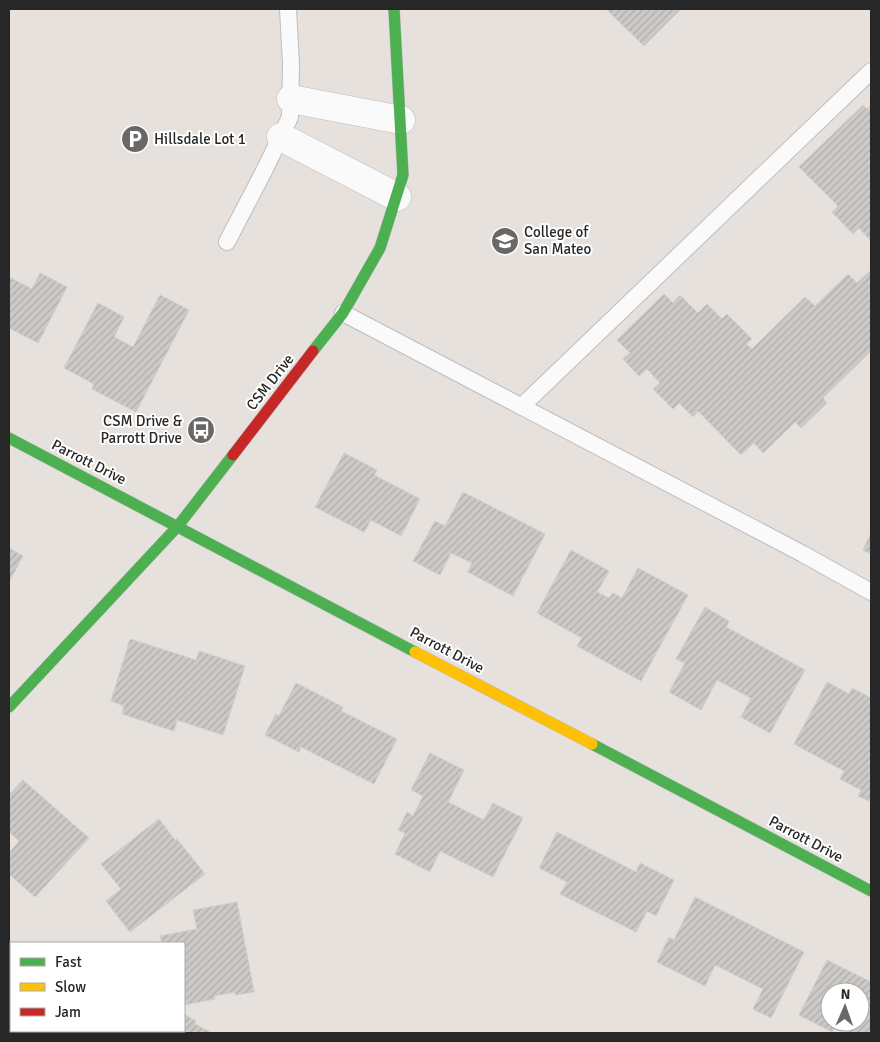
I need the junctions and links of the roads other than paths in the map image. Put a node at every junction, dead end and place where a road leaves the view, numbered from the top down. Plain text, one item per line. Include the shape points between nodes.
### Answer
1 (288, 9) edge
2 (394, 9) edge
3 (871, 71) edge
4 (291, 99) junction
5 (401, 120) junction
6 (281, 137) junction
7 (397, 197) junction
8 (227, 242) dead end
9 (343, 313) junction
10 (522, 406) junction
11 (9, 438) edge
12 (178, 526) junction
13 (871, 592) edge
14 (9, 707) edge
15 (871, 891) edge

1 - 4 lane
2 - 5 street, CSM Drive
3 - 10 lane
4 - 5 street
4 - 6 lane via 290,117
5 - 7 street, CSM Drive via 404,175
6 - 7 street
6 - 8 lane
7 - 9 street, CSM Drive via 380,248
9 - 10 lane
9 - 12 street, CSM Drive
10 - 13 lane
11 - 12 street, Parrott Drive
12 - 14 street, CSM Drive
12 - 15 street, Parrott Drive

